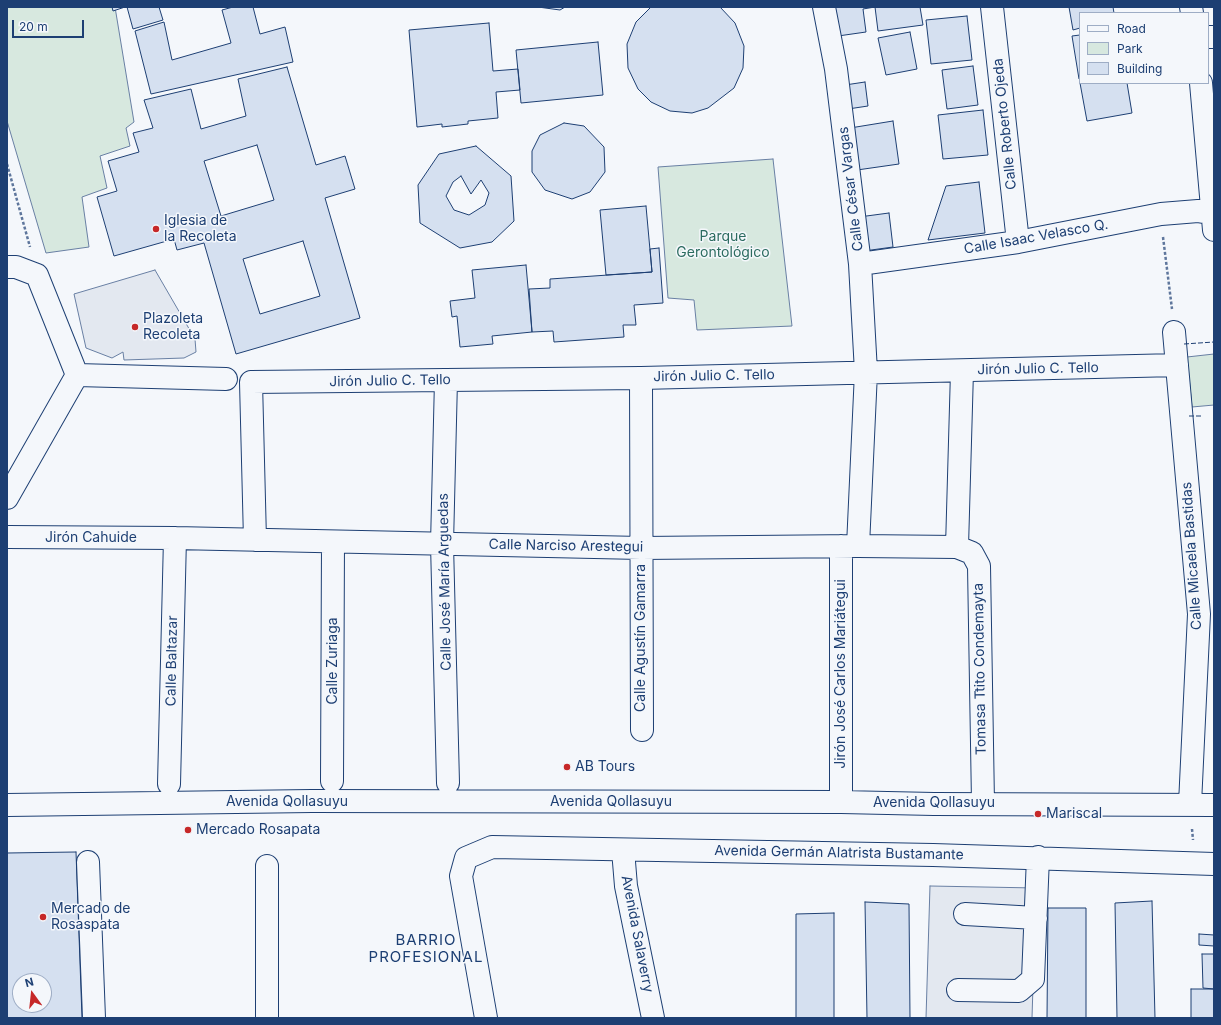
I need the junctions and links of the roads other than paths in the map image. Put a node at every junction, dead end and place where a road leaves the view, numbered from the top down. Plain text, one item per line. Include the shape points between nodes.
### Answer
1 (824, 7) edge
2 (992, 7) edge
3 (1201, 84) edge
4 (1213, 221) edge
5 (1018, 242) junction
6 (860, 264) junction
7 (7, 267) edge
8 (1174, 332) road end
9 (1177, 366) junction
10 (962, 371) junction
11 (866, 372) junction
12 (77, 375) junction
13 (641, 378) junction
14 (226, 380) dead end
15 (446, 380) junction
16 (7, 498) edge
17 (7, 537) edge
18 (175, 538) junction
19 (255, 540) junction
20 (333, 542) junction
21 (442, 544) junction
22 (850, 546) junction
23 (957, 547) junction
24 (641, 548) junction
25 (1207, 614) edge
26 (642, 730) dead end
27 (332, 781) dead end
28 (448, 783) dead end
29 (169, 784) dead end
30 (841, 802) junction
31 (983, 803) junction
32 (7, 804) edge
33 (1190, 804) junction
34 (1214, 805) edge
35 (623, 850) junction
36 (1038, 857) junction
37 (88, 862) dead end
38 (1204, 863) edge
39 (266, 866) dead end
40 (965, 914) dead end
41 (1036, 918) junction
42 (958, 990) dead end
43 (94, 1018) edge
44 (267, 1018) edge
45 (486, 1018) edge
46 (653, 1018) edge

1 - 6 street, Calle César Vargas via 836,69
2 - 5 street, Calle Roberto Ojeda
3 - 4 street
4 - 5 street, Calle Isaac Velasco Q. via 1198,211 1161,214
5 - 6 street, Calle Isaac Velasco Q.
6 - 11 street, Calle César Vargas
7 - 12 street via 37,275
8 - 9 street, Calle Micaela Bastidas
9 - 10 street, Jirón Julio C. Tello
9 - 25 street, Calle Micaela Bastidas
10 - 11 street, Jirón Julio C. Tello
10 - 23 street
11 - 13 street, Jirón Julio C. Tello
11 - 22 street, Jirón José Carlos Mariátegui
12 - 14 street
12 - 16 street
13 - 15 street, Jirón Julio C. Tello
13 - 24 street, Calle Agustín Gamarra
15 - 19 street, Jirón Julio C. Tello via 251,382
15 - 21 street, Calle José María Arguedas
17 - 18 street, Jirón Cahuide
18 - 19 street, Calle Narciso Arestegui
18 - 29 street, Calle Baltazar
19 - 20 street, Calle Narciso Arestegui
20 - 21 street, Calle Narciso Arestegui
20 - 27 street, Calle Zuriaga
21 - 24 street, Calle Narciso Arestegui
21 - 28 street, Calle José María Arguedas
22 - 23 street, Calle Narciso Arestegui
22 - 24 street, Calle Narciso Arestegui
22 - 30 street, Jirón José Carlos Mariátegui
23 - 31 street, Tomasa Ttito Condemayta via 972,553 979,566
24 - 26 street, Calle Agustín Gamarra
25 - 33 street, Calle Micaela Bastidas
30 - 31 street, Avenida Qollasuyu
30 - 32 street, Avenida Qollasuyu
31 - 33 street, Avenida Qollasuyu
33 - 34 street, Avenida Qollasuyu
35 - 36 street, Avenida Germán Alatrista Bustamante
35 - 45 street, Avenida Germán Alatrista Bustamante via 492,846 466,858 461,876
35 - 46 street, Avenida Salaverry via 626,886
36 - 38 street, Avenida Germán Alatrista Bustamante
36 - 41 street
37 - 43 street
39 - 44 street
40 - 41 street
41 - 42 street via 1033,980 1019,991

